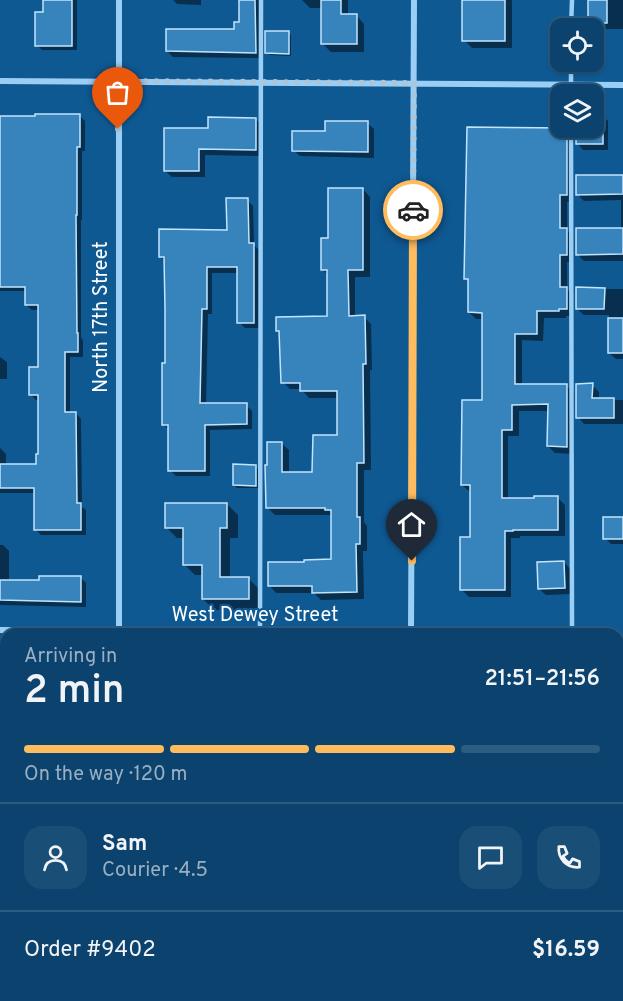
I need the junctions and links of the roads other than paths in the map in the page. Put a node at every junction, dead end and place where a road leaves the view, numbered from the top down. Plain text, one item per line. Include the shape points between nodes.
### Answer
1 (119, 0) edge
2 (261, 0) edge
3 (414, 0) edge
4 (572, 0) edge
5 (571, 18) edge
6 (0, 81) edge
7 (118, 81) junction
8 (261, 82) junction
9 (414, 83) junction
10 (550, 85) edge
11 (604, 85) edge
12 (623, 85) edge
13 (571, 138) edge
14 (119, 628) edge
15 (260, 628) edge
16 (411, 628) edge
17 (572, 628) edge

1 - 7 street, North 17th Street
2 - 8 lane
3 - 9 street
4 - 5 lane
6 - 7 street
7 - 8 street
7 - 14 street, North 17th Street
8 - 9 street
8 - 15 lane
9 - 10 street
9 - 16 street
11 - 12 street
13 - 17 lane

